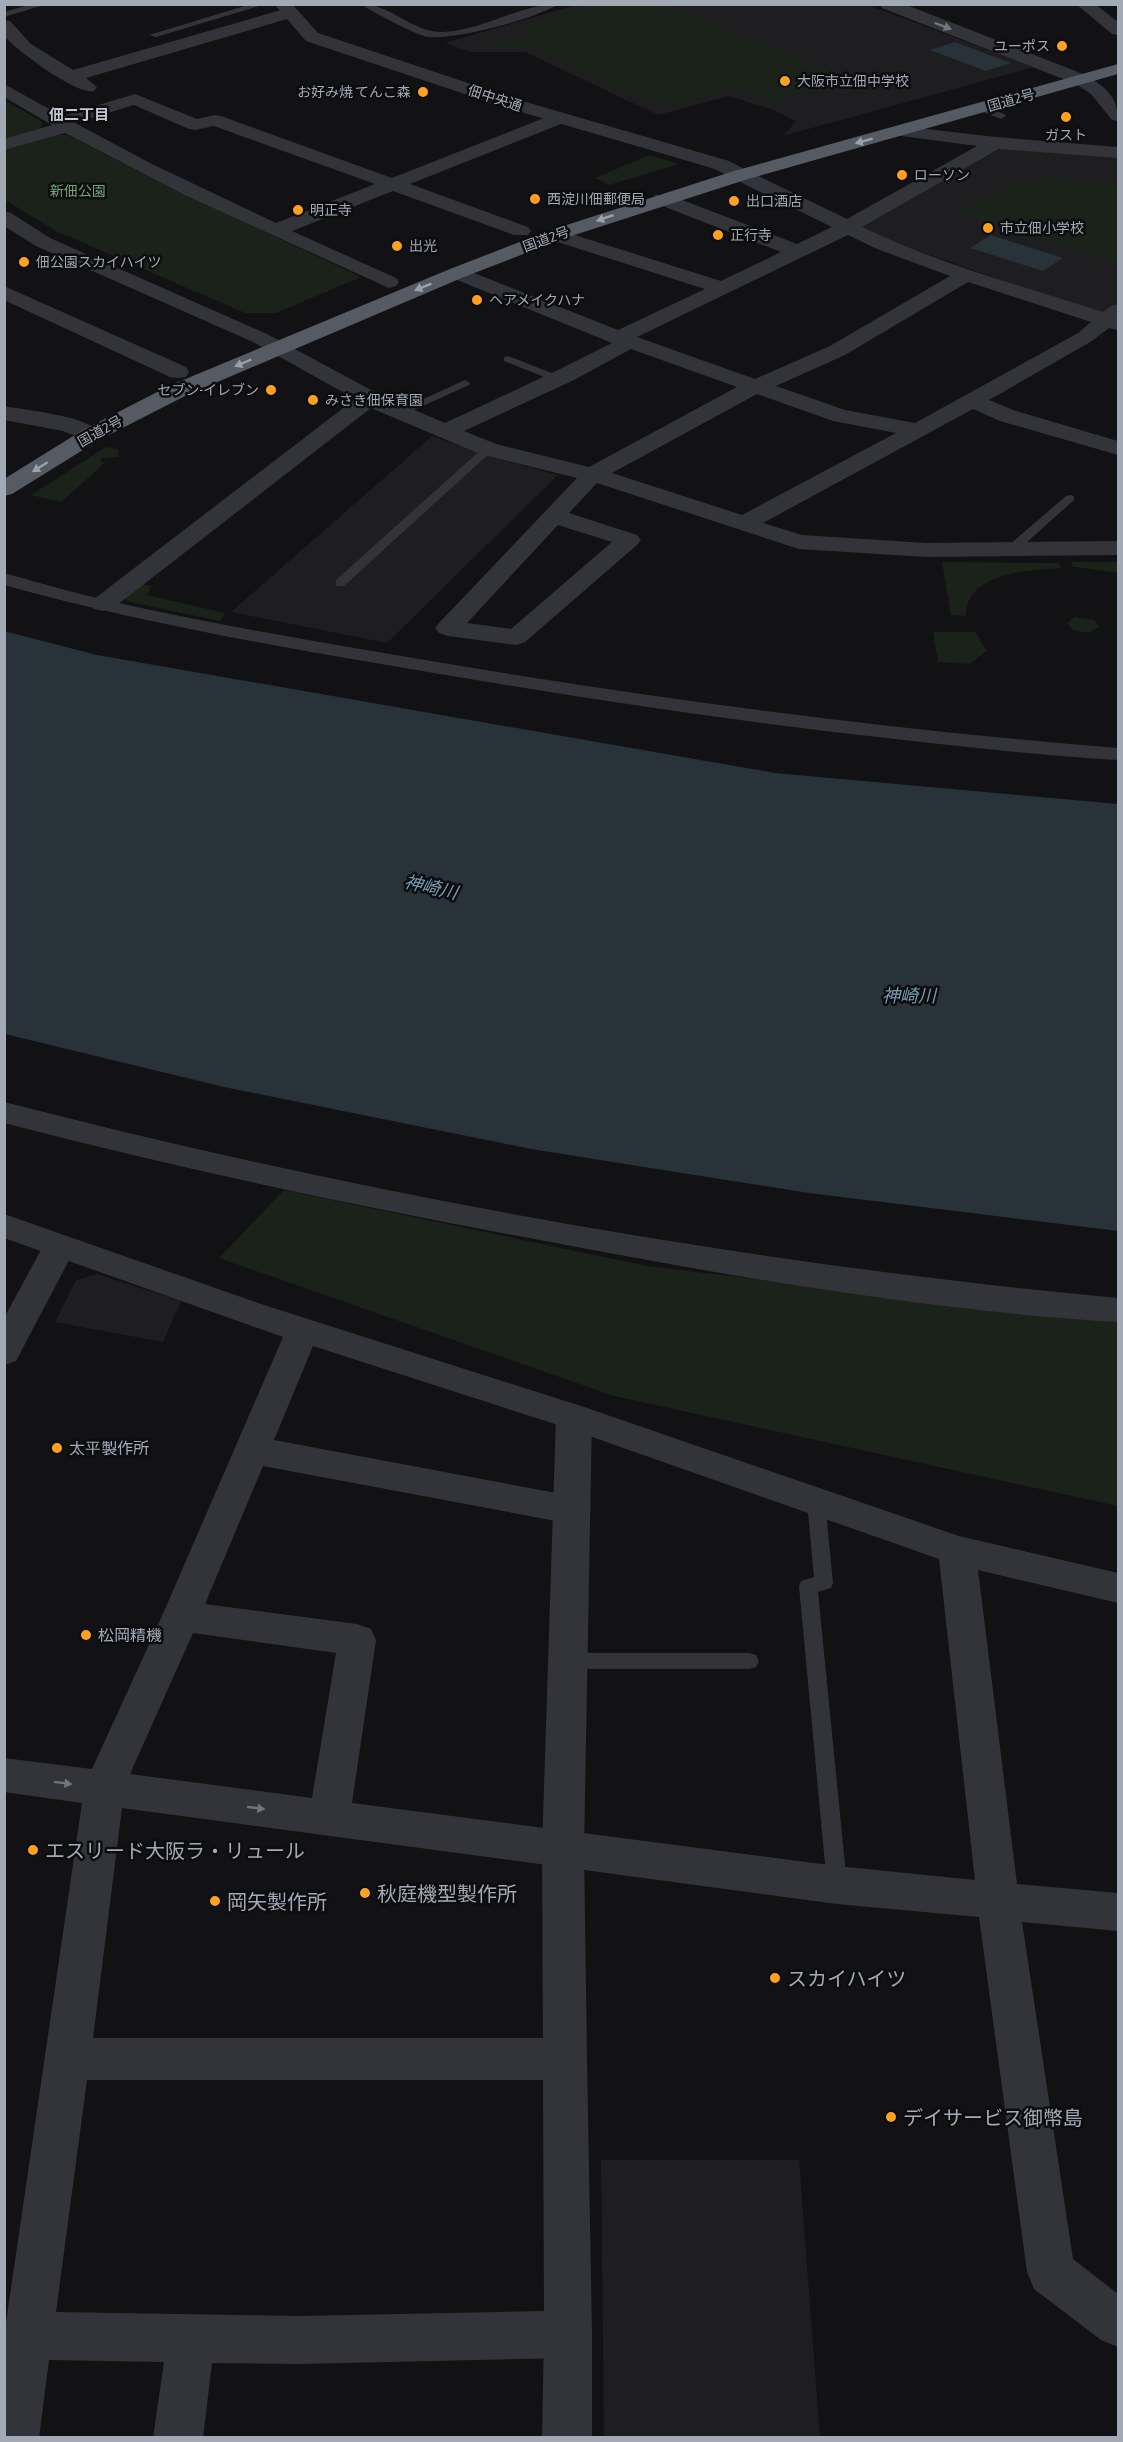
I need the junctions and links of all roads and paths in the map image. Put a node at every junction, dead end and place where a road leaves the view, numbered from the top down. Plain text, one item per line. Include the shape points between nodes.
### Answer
1 (44, 4) edge
2 (262, 4) edge
3 (365, 4) edge
4 (555, 4) edge
5 (888, 4) edge
6 (1084, 4) edge
7 (286, 7) edge
8 (5, 24) edge
9 (1119, 30) edge
10 (153, 35) dead end
11 (1119, 57) edge
12 (1119, 69) edge
13 (1064, 72) junction
14 (70, 77) junction
15 (1082, 80) junction
16 (1097, 90) junction
17 (6, 91) edge
18 (1119, 98) edge
19 (119, 103) junction
20 (981, 108) junction
21 (1001, 116) dead end
22 (1119, 116) edge
23 (560, 118) junction
24 (65, 127) junction
25 (900, 131) junction
26 (996, 143) junction
27 (4, 145) edge
28 (1119, 152) edge
29 (722, 165) junction
30 (741, 175) junction
31 (392, 184) junction
32 (662, 199) junction
33 (4, 218) edge
34 (846, 228) junction
35 (277, 230) junction
36 (521, 231) junction
37 (555, 235) junction
38 (798, 251) junction
39 (457, 273) junction
40 (966, 275) junction
41 (389, 282) junction
42 (721, 287) junction
43 (4, 292) edge
44 (26, 304) junction
45 (4, 313) edge
46 (1114, 318) edge
47 (624, 340) junction
48 (268, 343) junction
49 (508, 359) dead end
50 (178, 372) junction
51 (558, 379) junction
52 (465, 383) dead end
53 (756, 386) junction
54 (370, 398) junction
55 (972, 401) junction
56 (402, 412) junction
57 (4, 413) edge
58 (85, 425) junction
59 (448, 430) junction
60 (918, 430) junction
61 (1119, 448) edge
62 (488, 449) junction
63 (4, 464) edge
64 (593, 474) junction
65 (4, 489) edge
66 (1070, 498) dead end
67 (553, 516) junction
68 (745, 524) junction
69 (1119, 548) edge
70 (1012, 549) junction
71 (4, 579) edge
72 (340, 583) dead end
73 (103, 604) junction
74 (1119, 754) edge
75 (4, 1112) edge
76 (4, 1226) edge
77 (59, 1247) junction
78 (1119, 1310) edge
79 (303, 1330) junction
80 (4, 1352) edge
81 (574, 1417) junction
82 (252, 1450) junction
83 (816, 1503) junction
84 (572, 1510) junction
85 (957, 1550) junction
86 (1119, 1588) edge
87 (181, 1617) junction
88 (568, 1661) junction
89 (749, 1661) dead end
90 (4, 1775) edge
91 (104, 1788) junction
92 (328, 1817) junction
93 (564, 1849) junction
94 (837, 1885) junction
95 (998, 1900) junction
96 (1119, 1912) edge
97 (69, 2059) junction
98 (565, 2059) junction
99 (1119, 2323) edge
100 (568, 2334) junction
101 (29, 2336) junction
102 (191, 2338) junction
103 (14, 2438) edge
104 (178, 2438) edge
105 (567, 2438) edge

1 - 8 lane
2 - 10 lane
3 - 4 lane via 427,34 438,35 459,33
5 -> 13 street
6 - 9 street
7 - 14 street
7 - 23 street, 佃中央通 via 312,37
8 - 14 street via 25,48
11 - 13 highway, 国道2号
12 - 15 highway, 国道2号
13 - 15 street
13 - 29 highway, 国道2号
14 - 19 street
15 - 16 street
15 - 20 highway, 国道2号
16 - 18 street
16 - 22 street
17 - 24 street
19 - 24 street via 67,120
19 - 31 street via 135,99 195,125 215,120
20 - 21 lane
20 - 25 highway, 国道2号
23 - 29 street, 佃中央通
23 - 31 street
24 - 27 street
24 - 35 street
25 - 26 street
25 -> 30 highway, 国道2号
26 - 28 street
26 - 34 street
29 - 30 street, 佃中央通
29 - 36 highway, 国道2号
30 - 32 highway, 国道2号
30 - 34 street, 佃中央通
31 - 35 street
31 - 36 street
32 -> 37 highway, 国道2号
32 - 38 street
33 - 48 street via 44,242
34 - 38 street
34 - 40 street, 佃中央通
35 - 41 street
36 - 41 highway, 国道2号
37 - 39 highway, 国道2号
37 - 42 street
38 - 42 street
39 - 47 street
39 -> 48 highway, 国道2号
40 - 46 street, 佃中央通
40 - 53 street via 843,346
41 - 48 highway, 国道2号
42 - 47 street
43 - 44 street
44 - 45 street
44 - 50 street
46 - 55 street
47 - 51 street
47 - 53 street
48 - 50 highway, 国道2号
48 - 54 street
48 -> 58 highway, 国道2号 via 179,390
49 - 51 lane
50 - 58 highway, 国道2号
51 - 59 street
52 - 56 lane
53 - 60 street via 841,416
53 - 64 street
54 - 56 street
54 - 73 street
55 - 60 street
55 - 61 street via 1008,416
56 - 59 street
57 - 58 street
58 - 63 highway, 国道2号 via 49,436
58 -> 65 highway, 国道2号
59 - 62 street
60 - 68 street
62 - 64 street
62 - 72 lane
64 - 67 street
64 - 68 street
66 - 70 lane
67 - 67 street via 513,559 448,628 516,637 629,540
68 - 70 street via 799,542 926,550
69 - 70 street
71 - 73 street
73 - 74 street via 207,629 536,685 795,723
75 - 78 street via 374,1198 555,1232 764,1268
76 - 77 street
77 - 79 street
77 - 80 street
79 - 81 street
79 - 82 street
81 - 83 street
81 - 84 street
82 - 84 street
82 - 87 street
83 - 85 street
83 - 94 lane via 824,1583 808,1586
84 - 88 street
85 - 86 street
85 - 95 street
87 - 91 street
87 - 92 street via 357,1640
88 - 89 lane
88 - 93 street
90 -> 91 street
91 -> 92 street
91 - 97 street
92 - 93 street
93 - 94 street
93 - 98 street
94 - 95 street
95 - 96 street
95 - 99 street via 1051,2272
97 - 98 street
97 - 101 street
98 - 100 street
100 - 102 street via 300,2340
100 - 105 street
101 - 102 street
101 - 103 street
102 - 104 street

